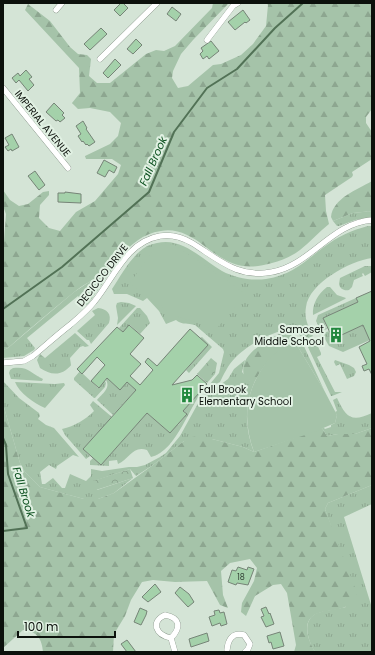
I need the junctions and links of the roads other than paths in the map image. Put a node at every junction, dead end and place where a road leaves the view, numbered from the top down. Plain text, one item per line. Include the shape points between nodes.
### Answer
1 (62, 3) edge
2 (157, 3) edge
3 (238, 3) edge
4 (56, 10) dead end
5 (207, 40) dead end
6 (100, 59) dead end
7 (3, 88) edge
8 (68, 168) dead end
9 (372, 220) edge
10 (3, 363) edge
11 (171, 638) dead end
12 (226, 651) edge
13 (175, 652) edge
14 (245, 652) edge

1 - 4 street
2 - 6 street
3 - 5 street
7 - 8 street, IMPERIAL AVENUE
9 - 10 street, DECICCO DRIVE via 355,223 343,229 295,264 261,274 239,271 228,266 180,237 165,235 144,240 134,247 85,312 33,356 24,361
11 - 13 street
12 - 14 street via 230,639 239,633 244,635 250,644

